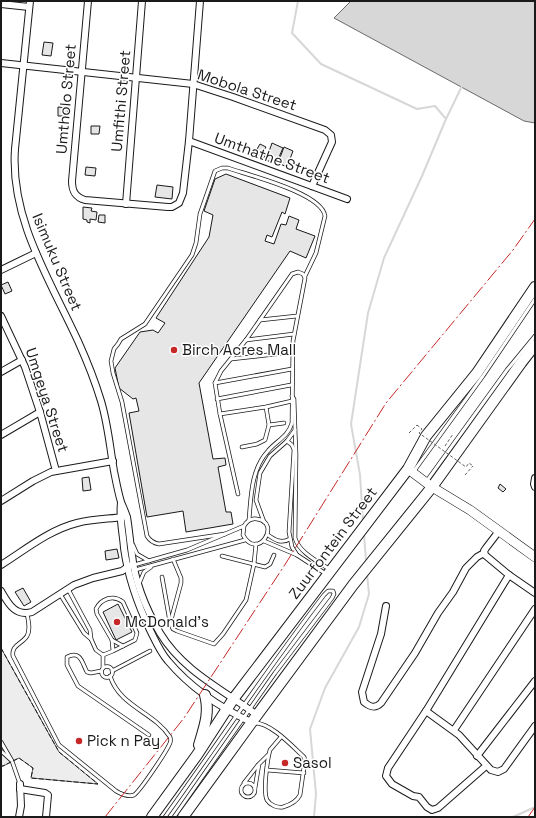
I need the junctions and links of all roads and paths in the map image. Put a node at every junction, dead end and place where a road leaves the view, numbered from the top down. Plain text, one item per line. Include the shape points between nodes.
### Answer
1 (88, 1) edge
2 (142, 1) edge
3 (200, 1) edge
4 (1, 4) edge
5 (29, 4) edge
6 (1, 63) edge
7 (23, 65) junction
8 (82, 72) junction
9 (136, 78) junction
10 (193, 84) junction
11 (189, 141) junction
12 (312, 186) junction
13 (347, 199) dead end
14 (126, 204) junction
15 (36, 253) junction
16 (1, 270) edge
17 (304, 276) junction
18 (535, 287) edge
19 (535, 299) edge
20 (1, 316) edge
21 (297, 316) junction
22 (260, 320) junction
23 (294, 334) junction
24 (535, 336) edge
25 (246, 340) junction
26 (535, 345) edge
27 (293, 352) junction
28 (230, 359) junction
29 (22, 360) junction
30 (292, 369) junction
31 (1, 372) edge
32 (216, 383) junction
33 (291, 385) junction
34 (292, 396) junction
35 (217, 399) junction
36 (292, 402) junction
37 (266, 407) junction
38 (40, 412) junction
39 (220, 414) junction
40 (284, 423) dead end
41 (269, 424) junction
42 (295, 430) junction
43 (409, 433) dead end
44 (453, 434) dead end
45 (1, 435) edge
46 (287, 441) junction
47 (242, 447) dead end
48 (443, 450) junction
49 (113, 461) junction
50 (56, 470) junction
51 (410, 471) junction
52 (465, 475) dead end
53 (535, 478) edge
54 (429, 484) junction
55 (535, 487) edge
56 (238, 494) dead end
57 (1, 501) edge
58 (123, 517) junction
59 (249, 520) junction
60 (264, 522) junction
61 (244, 526) junction
62 (499, 531) junction
63 (225, 534) junction
64 (268, 535) junction
65 (130, 538) junction
66 (290, 539) junction
67 (245, 540) junction
68 (264, 541) junction
69 (256, 544) junction
70 (484, 553) junction
71 (274, 555) dead end
72 (297, 555) junction
73 (222, 556) dead end
74 (535, 557) edge
75 (173, 559) junction
76 (149, 562) junction
77 (156, 564) junction
78 (254, 564) junction
79 (1, 566) edge
80 (129, 569) junction
81 (329, 573) junction
82 (509, 575) junction
83 (162, 577) dead end
84 (139, 586) junction
85 (68, 589) junction
86 (1, 591) edge
87 (60, 594) junction
88 (535, 594) edge
89 (386, 606) dead end
90 (534, 612) edge
91 (27, 613) junction
92 (170, 622) junction
93 (90, 639) junction
94 (112, 640) junction
95 (123, 646) junction
96 (113, 651) junction
97 (150, 651) dead end
98 (103, 655) junction
99 (102, 669) junction
100 (112, 671) junction
101 (110, 676) junction
102 (535, 681) edge
103 (205, 695) junction
104 (234, 698) junction
105 (243, 705) junction
106 (226, 710) junction
107 (426, 711) junction
108 (236, 715) junction
109 (252, 718) junction
110 (535, 726) edge
111 (454, 730) junction
112 (149, 735) dead end
113 (281, 737) junction
114 (1, 742) edge
115 (1, 751) edge
116 (269, 754) junction
117 (197, 755) junction
118 (477, 756) junction
119 (12, 761) junction
120 (259, 764) junction
121 (486, 766) junction
122 (267, 770) junction
123 (304, 773) junction
124 (244, 783) junction
125 (20, 787) junction
126 (255, 788) junction
127 (19, 817) edge
128 (46, 817) edge
129 (152, 817) edge
130 (165, 817) edge
131 (174, 817) edge
132 (183, 817) edge

1 - 8 street, Umtholo Street
2 - 9 street, Umfithi Street
3 - 10 street
4 - 5 street
5 - 7 street, Isimuku Street
6 - 7 street, Mobola Street
7 - 8 street, Mobola Street
7 - 15 street, Isimuku Street via 14,175 23,216
8 - 9 street, Mobola Street
8 - 14 street, Umtholo Street via 72,190 77,197 85,200
9 - 10 street, Mobola Street
9 - 14 street, Umfithi Street
10 - 11 street
10 - 12 street, Mobola Street via 329,132 332,142
11 - 12 street, Umthathe Street
11 - 14 street via 183,194 179,203 172,207
12 - 13 street, Umthathe Street
15 - 16 street
15 - 49 street, Isimuku Street via 88,364 106,420
17 - 21 lane
17 - 22 lane via 298,272 292,274
17 - 63 lane via 316,253 324,212 308,197 295,191 222,168 216,171 204,204 192,255 145,324 121,339 112,355 112,367 122,402 149,540 159,544
18 - 51 main road, Zuurfontein Street via 485,362 426,436
19 - 51 lane via 483,376
20 - 29 street, Umgeya Street
21 - 22 lane
21 - 23 lane
22 - 25 lane
23 - 25 lane
23 - 27 lane
24 - 54 lane via 507,370
25 - 28 lane
26 - 54 main road
27 - 28 lane
27 - 30 lane
28 - 32 lane via 218,375
29 - 31 street
29 - 38 street, Umgeya Street
30 - 32 lane
30 - 33 lane
32 - 35 lane
33 - 34 lane
33 - 35 lane
34 - 36 lane
34 - 42 lane
35 - 39 lane
36 - 37 lane
36 - 59 lane via 291,428 267,452 257,471 252,489
37 - 39 lane
37 - 41 lane
38 - 45 street
38 - 50 street, Umgeya Street
39 - 56 lane
40 - 41 lane
41 - 47 lane via 265,440
42 - 46 lane
42 - 81 lane via 295,538 303,550
43 - 48 path, bridge via 417,424 422,429 419,433
44 - 48 path
46 - 60 lane via 270,456 260,473 256,500
46 - 66 lane via 294,450
48 - 52 path, bridge via 466,467 468,463 472,466
49 - 50 street
49 - 58 street, Isimuku Street
50 - 57 street via 32,481
51 - 54 street
51 - 81 main road, Zuurfontein Street
53 - 55 street
54 - 62 street
54 - 109 main road via 387,544
58 - 65 street, Isimuku Street
58 - 79 street via 78,522 64,527
58 - 80 street, Isimuku Street
59 - 60 lane via 257,519
59 - 61 lane
60 - 64 lane via 268,528
61 - 63 lane
61 - 67 lane via 242,530
62 - 70 street
62 - 74 street
63 - 76 lane via 188,550
64 - 66 lane via 279,541
64 - 68 lane
65 - 76 lane via 137,554
65 - 80 street, Isimuku Street
66 - 72 lane
67 - 69 lane
67 - 75 lane
68 - 69 lane
68 - 72 lane
69 - 78 lane
70 - 82 street via 486,558
70 - 89 street via 470,562 415,653 381,703 371,707 364,702 362,692 381,634
71 - 78 lane via 268,566
72 - 81 lane
73 - 78 lane
75 - 77 lane
75 - 92 lane via 181,583
76 - 80 lane
77 - 80 lane
77 - 84 lane via 144,572
78 - 92 lane via 244,605 217,642 209,643 177,631
80 - 84 street, Isimuku Street
80 - 85 street via 83,581
80 - 103 street, Isimuku Street via 135,598 153,638 177,671
81 - 104 main road, Zuurfontein Street
82 - 88 street
82 - 107 street
83 - 92 lane
84 - 104 street, Isimuku Street via 152,618 168,646 201,678
85 - 87 street
85 - 93 lane via 90,630
86 - 91 street via 15,611
87 - 91 street
87 - 93 lane
90 - 111 street
91 - 101 lane via 28,635 14,647 13,656 59,745 120,794 131,795 138,792 162,756 170,737 115,689
93 - 98 lane via 96,650
94 - 95 lane
94 - 95 lane via 96,609 101,602 109,598 123,602 137,633 135,640
94 - 96 lane
95 - 96 lane
96 - 98 lane
97 - 100 lane
98 - 99 lane
99 - 100 lane via 108,667
99 - 101 lane via 103,676
99 - 112 lane via 91,674 87,672 79,656 72,654 67,657 66,664 78,686
100 - 101 lane
102 - 118 street
103 - 106 street, Isimuku Street
103 - 117 main road via 207,718
104 - 105 street, Isimuku Street
104 - 106 main road, Zuurfontein Street
105 - 108 lane
105 - 109 street, Isimuku Street
105 - 109 lane via 324,595 328,591 333,591 332,598 275,673
106 - 108 street, Isimuku Street
106 - 117 main road, Zuurfontein Street
107 - 111 street
107 - 121 street via 388,768 386,776 392,784 419,797 432,810 438,808
108 - 109 street, Isimuku Street
108 - 130 lane
109 - 113 lane
109 - 131 lane
109 - 132 main road
110 - 121 street via 501,772 495,772
111 - 118 street
113 - 116 lane
113 - 123 lane via 304,757
114 - 119 lane
115 - 119 lane
116 - 120 lane
116 - 122 lane
117 - 129 main road, Zuurfontein Street
118 - 121 street
119 - 125 lane
120 - 124 lane
120 - 126 lane
122 - 123 lane
122 - 123 lane via 266,800 278,807 298,799
124 - 126 lane via 249,782
124 - 126 lane via 241,791 247,797 255,793
125 - 127 street
125 - 128 street via 48,795

